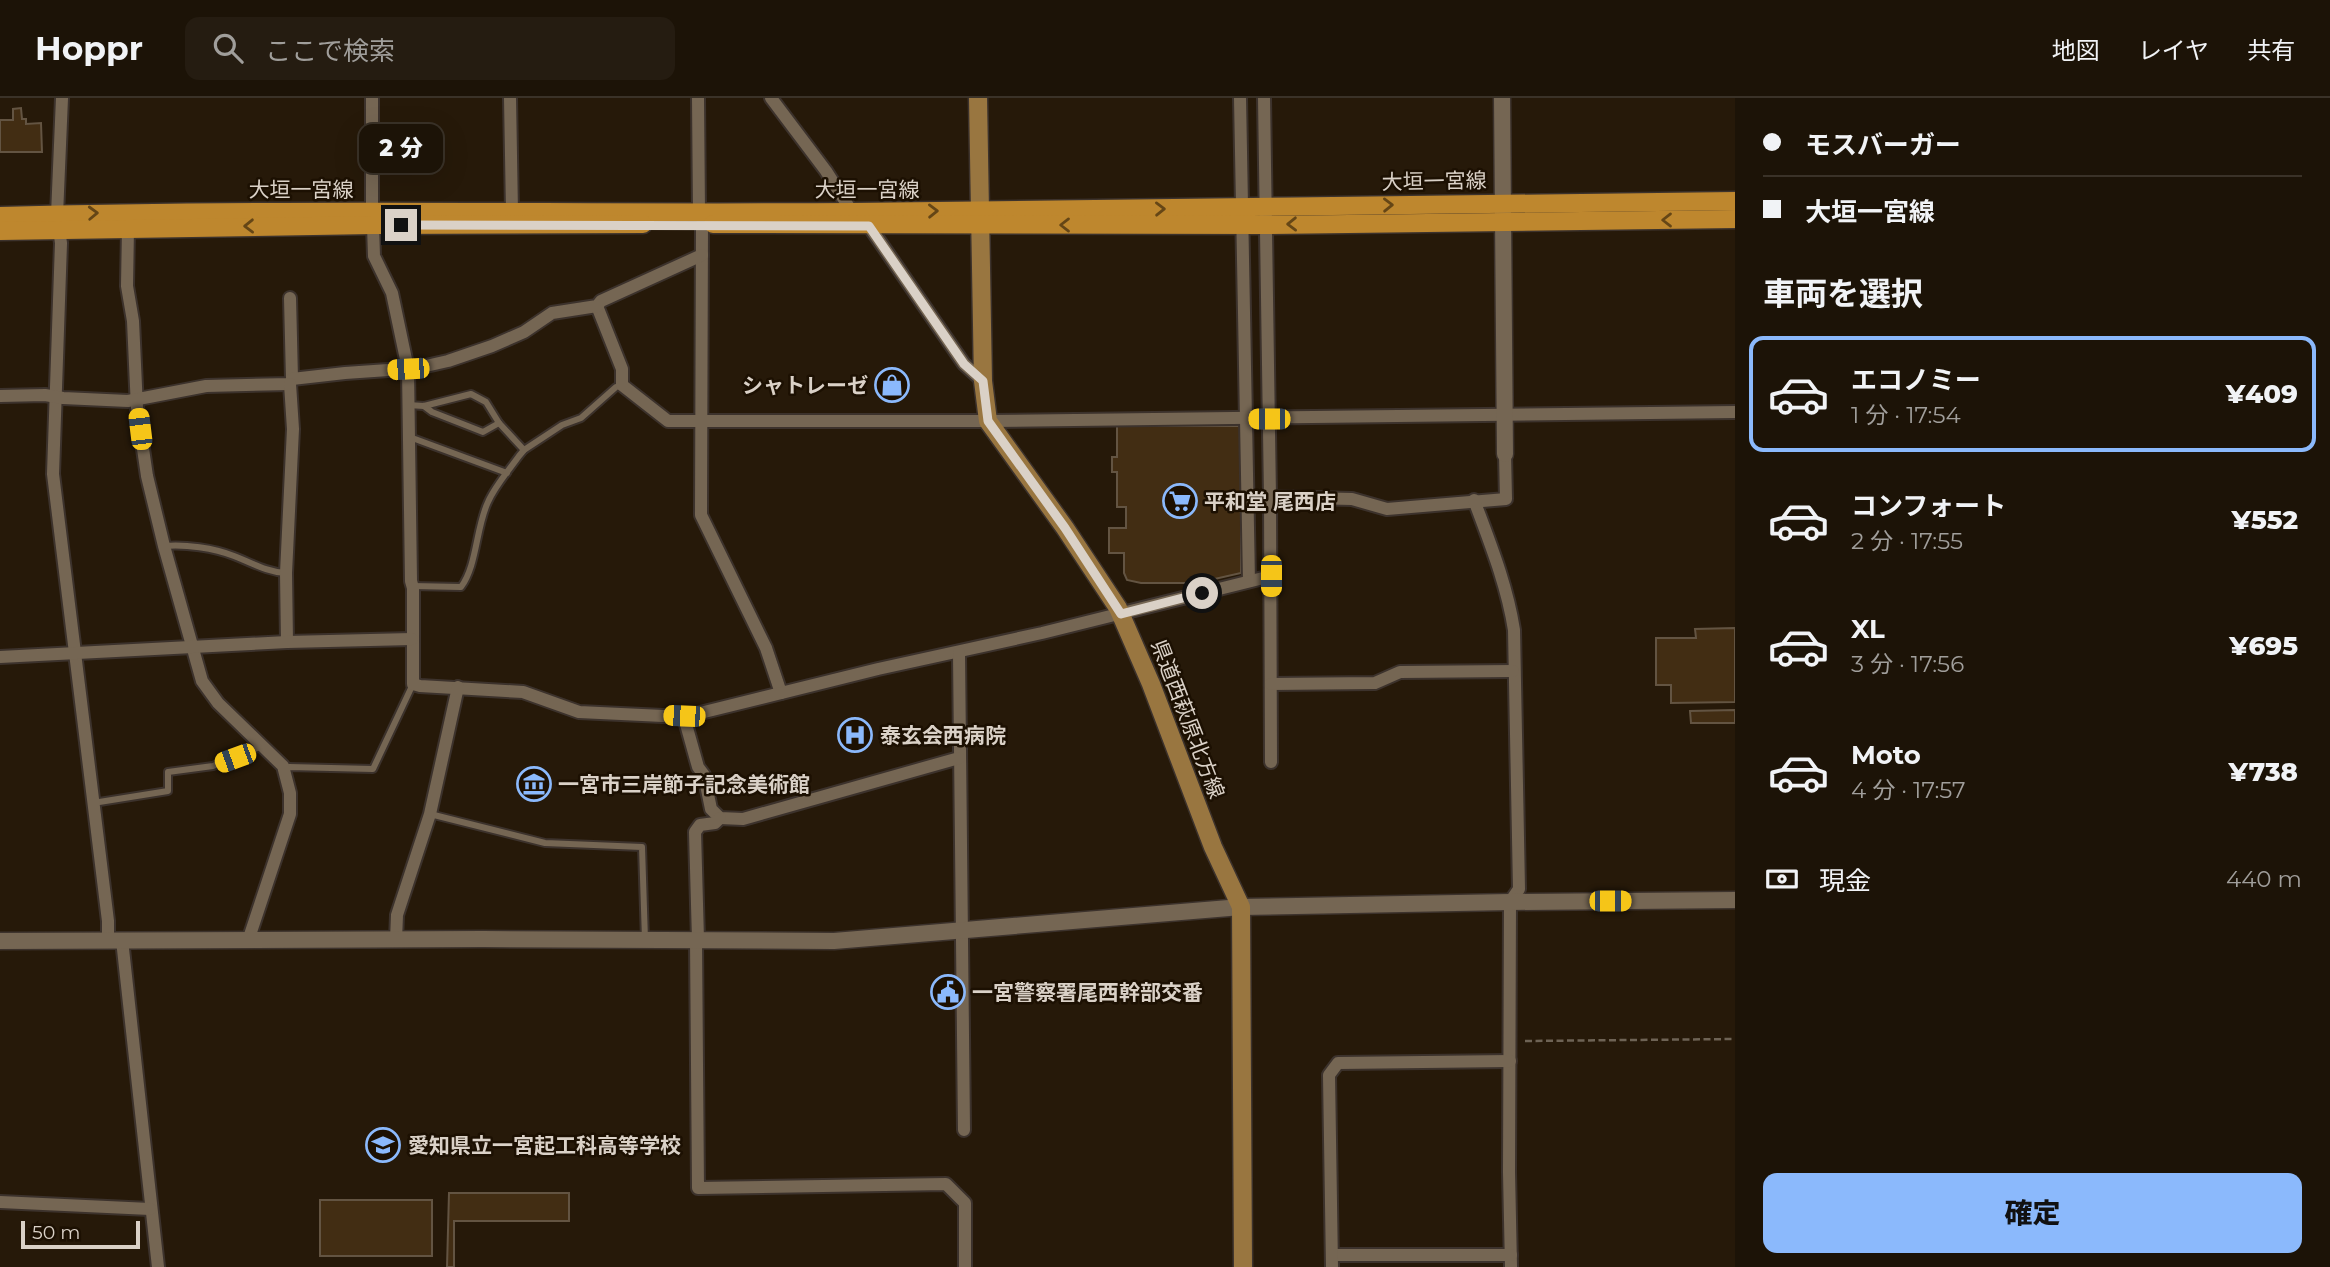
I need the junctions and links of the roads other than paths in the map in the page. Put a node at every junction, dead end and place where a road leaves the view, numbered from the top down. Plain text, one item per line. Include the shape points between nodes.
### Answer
1 (62, 98) edge
2 (372, 98) edge
3 (510, 98) edge
4 (698, 98) edge
5 (771, 98) edge
6 (978, 98) edge
7 (1240, 98) edge
8 (1264, 98) edge
9 (1502, 98) edge
10 (1735, 201) edge
11 (1501, 202) junction
12 (512, 212) junction
13 (852, 212) junction
14 (0, 216) edge
15 (1241, 216) junction
16 (1266, 216) junction
17 (373, 218) junction
18 (700, 218) junction
19 (981, 218) junction
20 (1735, 219) edge
21 (1501, 221) junction
22 (58, 222) junction
23 (869, 226) junction
24 (128, 228) junction
25 (0, 231) edge
26 (702, 255) junction
27 (290, 298) dead end
28 (597, 306) junction
29 (408, 369) junction
30 (291, 381) junction
31 (983, 381) junction
32 (622, 385) junction
33 (0, 396) edge
34 (55, 396) junction
35 (137, 398) junction
36 (408, 405) junction
37 (424, 406) junction
38 (1735, 412) edge
39 (1503, 414) junction
40 (1247, 419) junction
41 (1269, 419) junction
42 (703, 421) junction
43 (988, 421) junction
44 (499, 423) junction
45 (408, 439) junction
46 (524, 450) junction
47 (1505, 454) joint
48 (507, 473) junction
49 (1270, 498) junction
50 (1474, 500) junction
51 (164, 546) junction
52 (286, 573) junction
53 (1271, 576) junction
54 (1249, 581) junction
55 (412, 586) junction
56 (1121, 614) junction
57 (412, 639) junction
58 (287, 642) junction
59 (194, 648) junction
60 (959, 653) junction
61 (73, 654) junction
62 (0, 657) edge
63 (1513, 671) junction
64 (412, 684) junction
65 (1271, 684) junction
66 (458, 687) junction
67 (781, 693) junction
68 (684, 716) junction
69 (262, 746) junction
70 (959, 758) junction
71 (1271, 762) dead end
72 (284, 769) junction
73 (93, 803) junction
74 (430, 814) junction
75 (720, 818) junction
76 (1735, 900) edge
77 (1510, 902) junction
78 (1241, 907) junction
79 (962, 931) junction
80 (115, 940) junction
81 (396, 940) junction
82 (645, 940) junction
83 (697, 940) junction
84 (0, 941) edge
85 (248, 941) junction
86 (1510, 1061) junction
87 (964, 1130) dead end
88 (0, 1202) edge
89 (150, 1209) junction
90 (1332, 1261) edge
91 (1511, 1261) edge
92 (158, 1267) edge
93 (965, 1267) edge
94 (1243, 1267) edge

1 - 22 street
2 - 17 street
3 - 12 street
4 - 18 street
5 - 13 street
6 - 19 main road, 県道西萩原北方線
7 - 15 street
8 - 16 street
9 - 11 street
10 - 11 main road, 大垣一宮線
16 -> 11 main road, 大垣一宮線
11 - 21 street
12 - 17 main road, 大垣一宮線
12 - 18 main road, 大垣一宮線
13 - 18 main road, 大垣一宮線
13 -> 19 main road, 大垣一宮線
13 - 23 street
14 - 22 main road, 大垣一宮線
15 - 16 main road, 大垣一宮線
15 - 19 main road, 大垣一宮線
15 - 40 street
21 -> 16 main road, 大垣一宮線
16 - 41 street
17 - 18 main road, 大垣一宮線
22 -> 17 main road, 大垣一宮線 via 132,212
17 -> 24 main road, 大垣一宮線
17 - 29 street via 374,256 392,293
18 - 23 main road, 大垣一宮線
18 - 26 street
19 - 23 main road, 大垣一宮線
19 - 31 main road, 県道西萩原北方線
20 -> 21 main road, 大垣一宮線
21 - 39 street
22 - 24 main road, 大垣一宮線
22 - 25 main road, 大垣一宮線
22 - 34 street
23 - 31 street via 964,364
24 - 35 street via 127,286
26 - 28 street
26 - 42 street
27 - 30 street
28 - 29 street via 552,313 492,346
28 - 32 street via 622,369
29 - 30 street
29 - 36 street
30 - 35 street via 205,386
30 - 52 street
31 - 43 main road, 県道西萩原北方線
32 - 42 street via 668,421
32 - 46 lane via 581,418
33 - 34 street
34 - 35 street
34 - 61 street via 52,474
35 - 51 street via 147,476
36 - 37 lane
36 - 45 street
37 - 44 lane via 483,432
37 - 44 lane via 471,394 486,402
38 - 39 street
39 - 41 street
39 - 47 street
40 - 41 street
40 - 43 street
40 - 54 street
41 - 49 street
42 - 43 street
42 - 67 street via 701,515 766,648
43 - 56 main road, 県道西萩原北方線
44 - 46 lane
45 - 48 lane
45 - 55 street
46 - 48 lane
47 - 50 street via 1506,499
48 - 55 lane via 488,501 471,568 461,587
49 - 50 street via 1352,499 1387,509
49 - 53 street
50 - 63 street via 1510,606
51 - 52 lane via 211,550
51 - 59 street
52 - 58 street
53 - 54 street
53 - 65 street
54 - 56 street
55 - 57 street
56 - 60 street
56 - 78 main road, 県道西萩原北方線
57 - 58 street
57 - 64 street
58 - 59 street
59 - 61 street
59 - 69 street via 208,692
60 - 67 street
60 - 70 street
61 - 62 street
61 - 73 street
63 - 65 street via 1400,673 1375,683
63 - 77 street via 1519,889
64 - 66 street
64 - 72 lane via 373,769
65 - 71 street
66 - 68 street via 523,692 579,712
66 - 74 street
67 - 68 street
68 - 75 street via 711,809
69 - 72 street
69 - 73 lane via 213,766 168,772 168,792
70 - 75 street via 743,819
70 - 79 street
72 - 85 street via 290,814
73 - 80 street via 108,920
74 - 81 street via 397,915
74 - 82 lane via 545,843 642,847
75 - 83 street via 700,825 695,832
76 - 77 street
77 - 78 street
77 - 86 street
78 - 79 street
78 - 94 main road, 県道西萩原北方線
79 - 83 street via 834,941
79 - 87 street
80 - 84 street
80 - 85 street
80 - 89 street
81 - 82 street
81 - 85 street
82 - 83 street
83 - 93 street via 698,1188 946,1184 965,1203
86 - 90 street via 1338,1063 1329,1075
86 - 91 street
88 - 89 street
89 - 92 street
90 - 91 street

